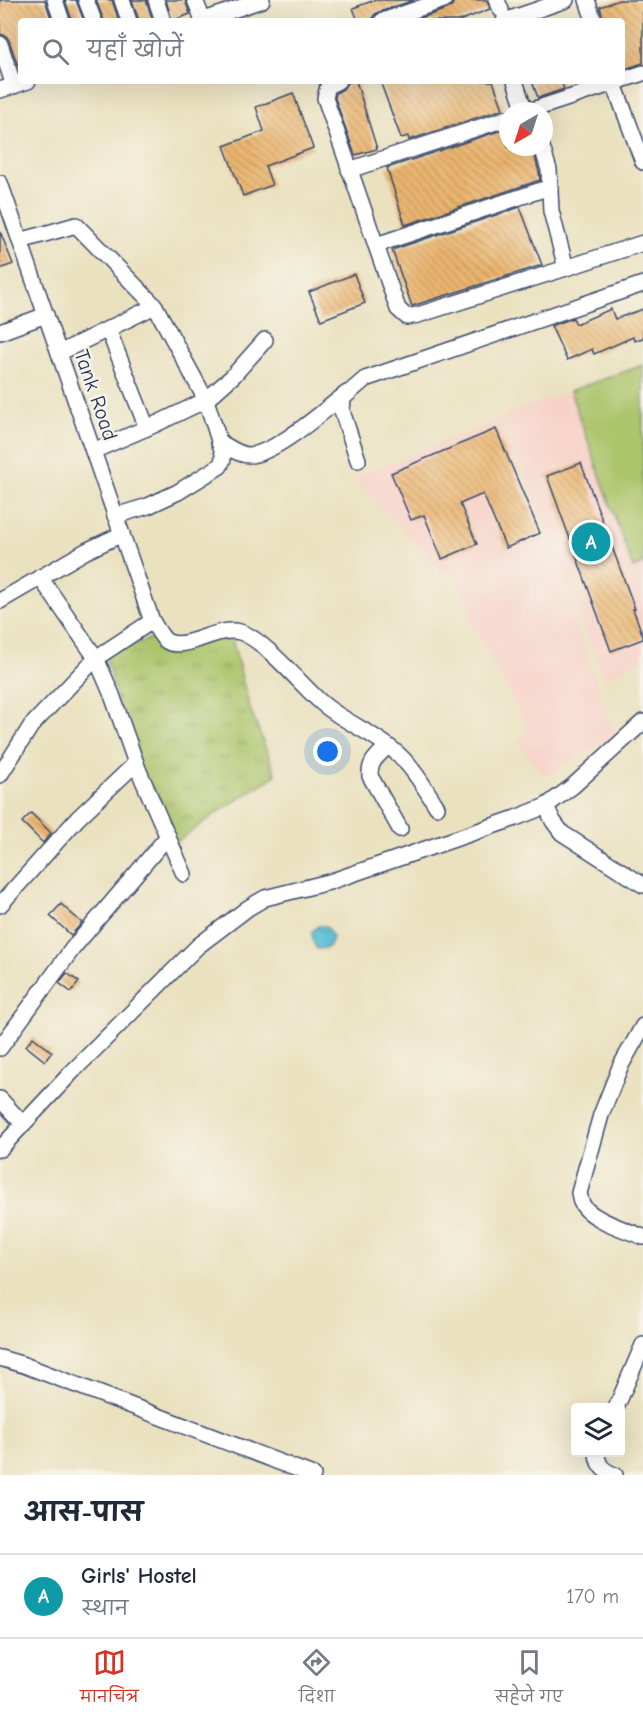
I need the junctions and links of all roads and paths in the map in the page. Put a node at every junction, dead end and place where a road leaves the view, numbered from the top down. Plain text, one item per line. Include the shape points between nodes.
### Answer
1 (55, 0) edge
2 (86, 0) edge
3 (122, 0) edge
4 (156, 0) edge
5 (195, 0) edge
6 (261, 0) edge
7 (444, 0) edge
8 (566, 0) edge
9 (588, 0) edge
10 (500, 10) edge
11 (61, 18) edge
12 (93, 18) edge
13 (128, 18) edge
14 (162, 18) edge
15 (201, 18) edge
16 (210, 18) edge
17 (391, 18) edge
18 (593, 18) edge
19 (0, 44) edge
20 (643, 73) edge
21 (625, 79) edge
22 (332, 84) edge
23 (516, 84) edge
24 (608, 84) edge
25 (618, 84) edge
26 (14, 86) edge
27 (525, 102) edge
28 (553, 103) edge
29 (499, 121) edge
30 (545, 156) edge
31 (643, 162) edge
32 (349, 170) junction
33 (0, 183) edge
34 (550, 187) junction
35 (20, 241) junction
36 (643, 243) edge
37 (376, 245) junction
38 (566, 268) junction
39 (643, 284) edge
40 (155, 306) junction
41 (46, 315) junction
42 (108, 329) junction
43 (0, 332) edge
44 (265, 340) dead end
45 (59, 353) junction
46 (351, 389) junction
47 (206, 400) junction
48 (147, 428) junction
49 (219, 442) junction
50 (93, 451) junction
51 (358, 459) dead end
52 (115, 516) junction
53 (122, 534) junction
54 (40, 577) junction
55 (0, 601) edge
56 (152, 621) junction
57 (96, 658) junction
58 (643, 722) edge
59 (388, 746) junction
60 (136, 763) junction
61 (0, 775) edge
62 (546, 806) junction
63 (437, 807) dead end
64 (400, 829) dead end
65 (168, 836) junction
66 (184, 874) dead end
67 (643, 885) edge
68 (0, 904) edge
69 (643, 1026) edge
70 (0, 1048) edge
71 (0, 1099) edge
72 (23, 1124) junction
73 (0, 1149) edge
74 (643, 1237) edge
75 (643, 1345) edge
76 (0, 1358) edge
77 (618, 1403) edge
78 (597, 1457) edge
79 (313, 1475) edge
80 (615, 1475) edge

1 - 11 street
2 - 12 street
3 - 13 street
4 - 14 street
5 - 15 street
6 - 16 street
7 - 17 street
8 - 10 street
9 - 18 street
19 - 26 street
20 - 21 street
22 - 32 street via 325,98
23 - 27 street
24 - 28 street
25 - 31 street
29 - 32 street
30 - 34 street
32 - 37 street
33 - 35 street, Tank Road
34 - 37 street
34 - 38 street via 551,211
35 - 40 street via 76,225
35 - 41 street, Tank Road
36 - 38 street
37 - 38 street via 398,309 407,317
39 - 46 street via 365,379
40 - 42 street
40 - 47 street
41 - 43 street
41 - 45 street, Tank Road
42 - 45 street
42 - 48 street
44 - 47 street
45 - 50 street, Tank Road
46 - 49 street via 297,431 256,453 239,452
46 - 51 street via 343,398 342,411
47 - 48 street
47 - 49 street
48 - 50 street
49 - 52 street via 224,459 220,466 178,492
50 - 52 street, Tank Road
52 - 53 street, Tank Road
53 - 54 street
53 - 56 street, Tank Road
54 - 55 street
54 - 57 street
56 - 57 street
56 - 59 street via 164,639 173,644 220,631 239,631 256,641 323,704
57 - 60 street
57 - 61 street via 31,726
58 - 62 street
59 - 63 street via 418,778
59 - 64 street via 369,767 370,776
60 - 65 street
60 - 68 street via 78,818
62 - 67 street via 562,833
62 - 72 street via 329,882 265,898 248,908 198,946
65 - 66 street
65 - 70 street via 73,948
69 - 74 street via 620,1067 600,1116 579,1193 588,1212
71 - 72 street
72 - 73 street
75 - 77 street
76 - 79 street
78 - 80 street via 601,1468

